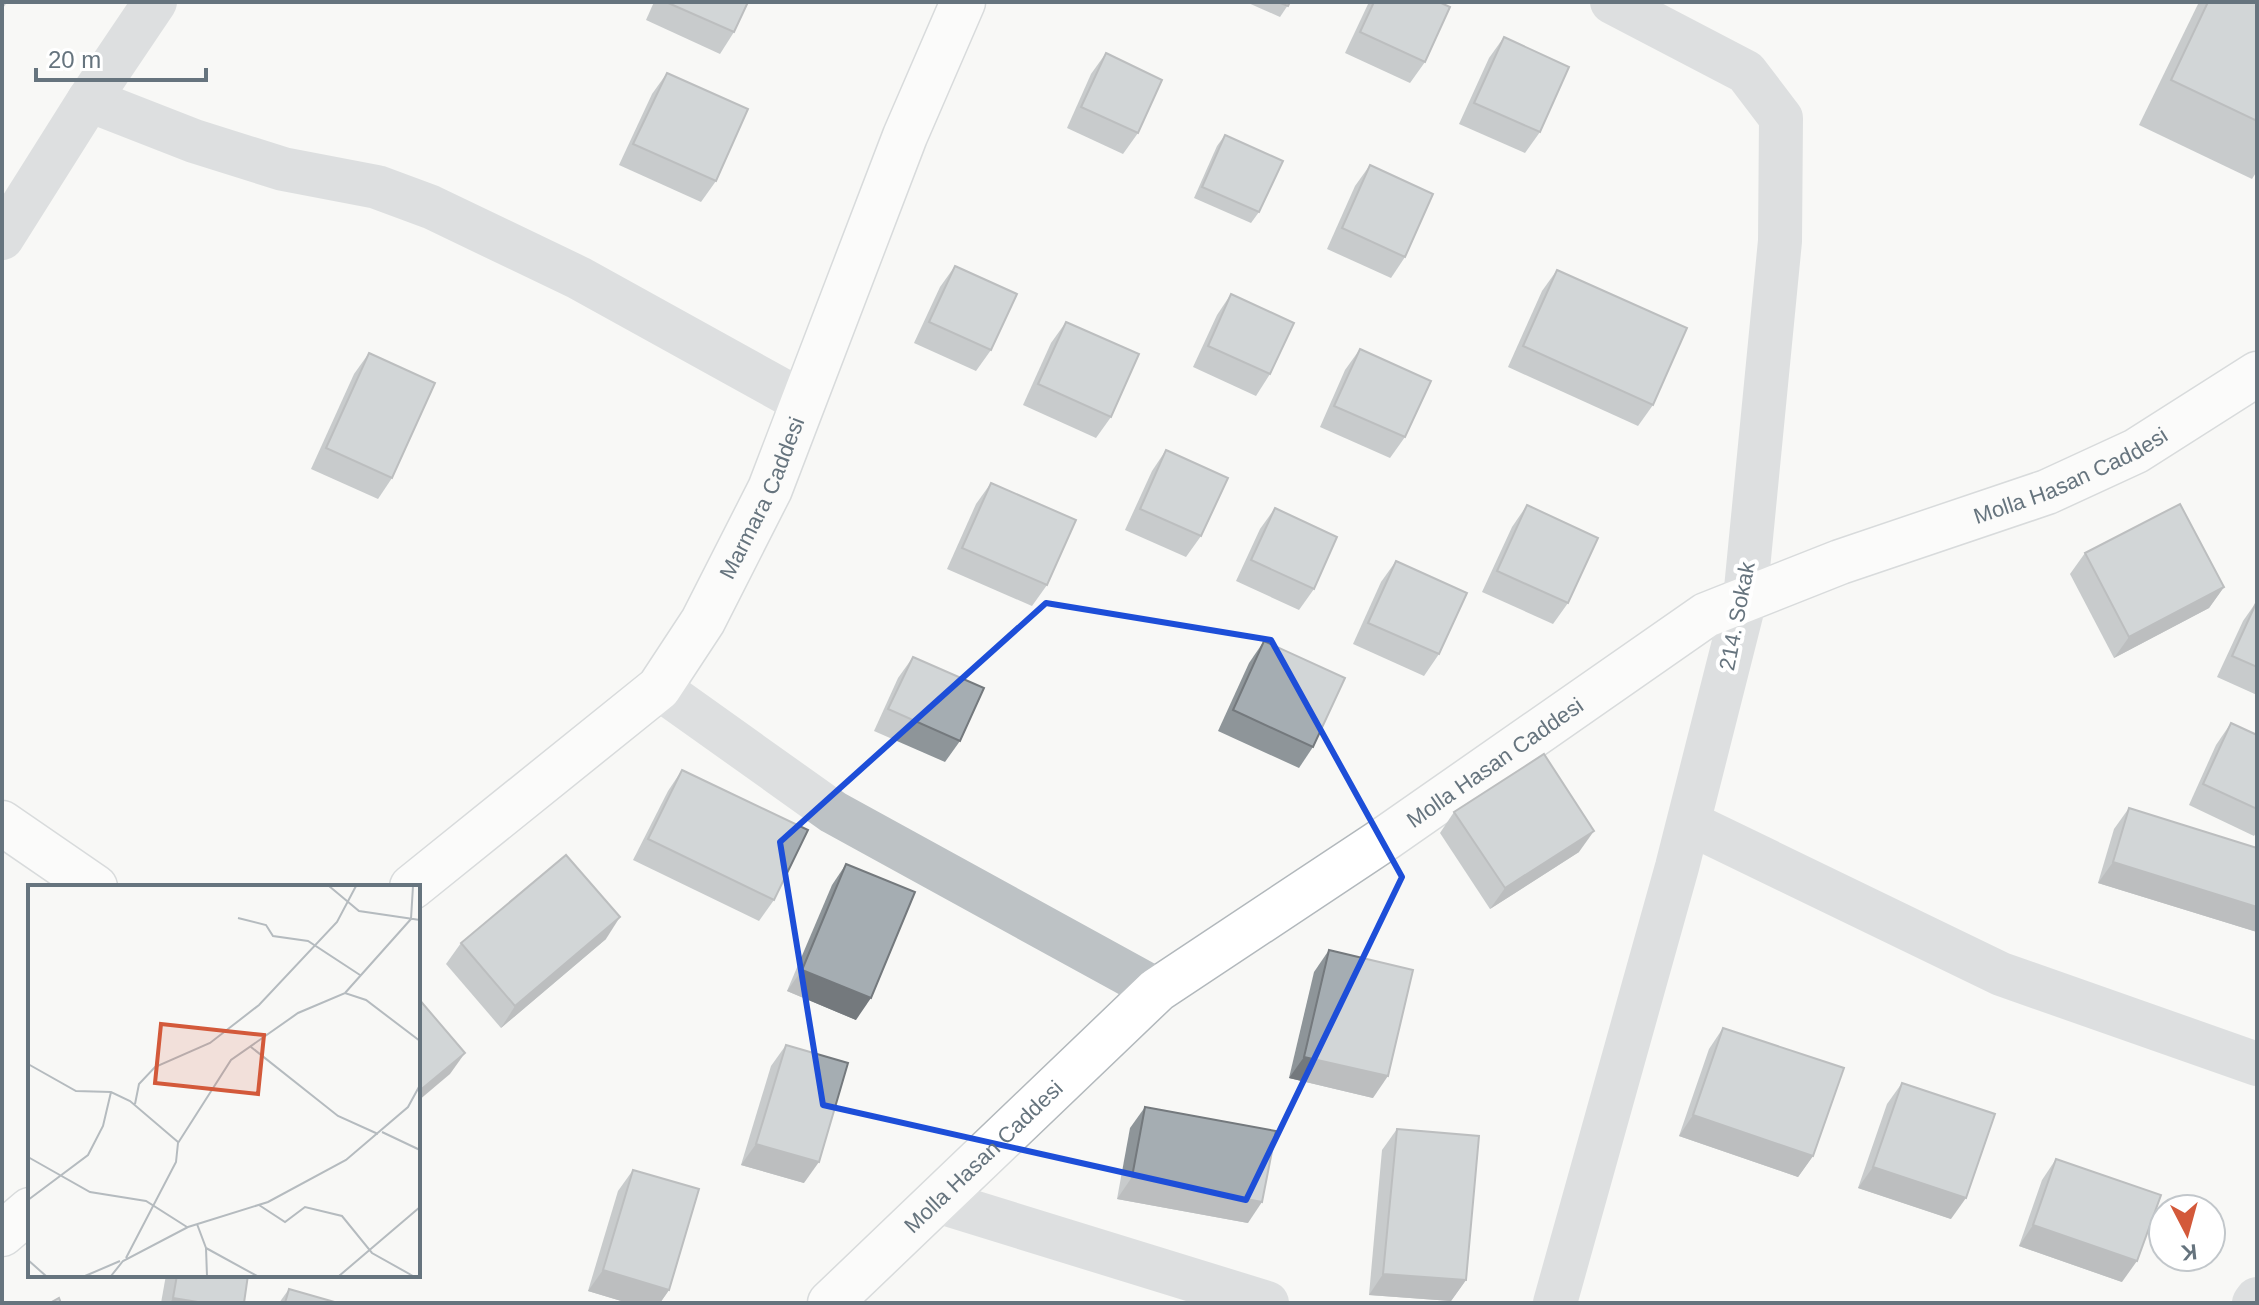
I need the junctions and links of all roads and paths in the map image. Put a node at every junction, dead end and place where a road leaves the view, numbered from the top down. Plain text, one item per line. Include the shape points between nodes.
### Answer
1 (155, 2) edge
2 (963, 2) edge
3 (1612, 2) edge
4 (89, 100) junction
5 (2, 238) edge
6 (2257, 374) edge
7 (803, 402) junction
8 (1745, 599) junction
9 (659, 688) junction
10 (2, 823) edge
11 (1689, 823) junction
12 (92, 885) edge
13 (414, 885) edge
14 (1157, 990) junction
15 (2257, 1064) edge
16 (937, 1201) junction
17 (28, 1212) edge
18 (2, 1234) edge
19 (830, 1303) edge
20 (1267, 1303) edge
21 (1555, 1303) edge

1 - 4 street
2 - 7 street, Marmara Caddesi via 905,136
3 - 8 street, 214. Sokak via 1746,72 1781,118 1780,241
4 - 5 street
4 - 7 street via 209,146 283,169 377,187 431,207 579,278
6 - 8 street, Molla Hasan Caddesi via 2136,451 2047,492
7 - 9 street, Marmara Caddesi via 770,489 703,621
8 - 11 street, 214. Sokak
8 - 14 street, Molla Hasan Caddesi via 1706,615
9 - 13 street, Marmara Caddesi
9 - 14 street via 833,812
10 - 12 street
11 - 15 street via 2001,974
11 - 21 street, 214. Sokak
14 - 16 street, Molla Hasan Caddesi
16 - 19 street, Molla Hasan Caddesi
16 - 20 street
17 - 18 street

